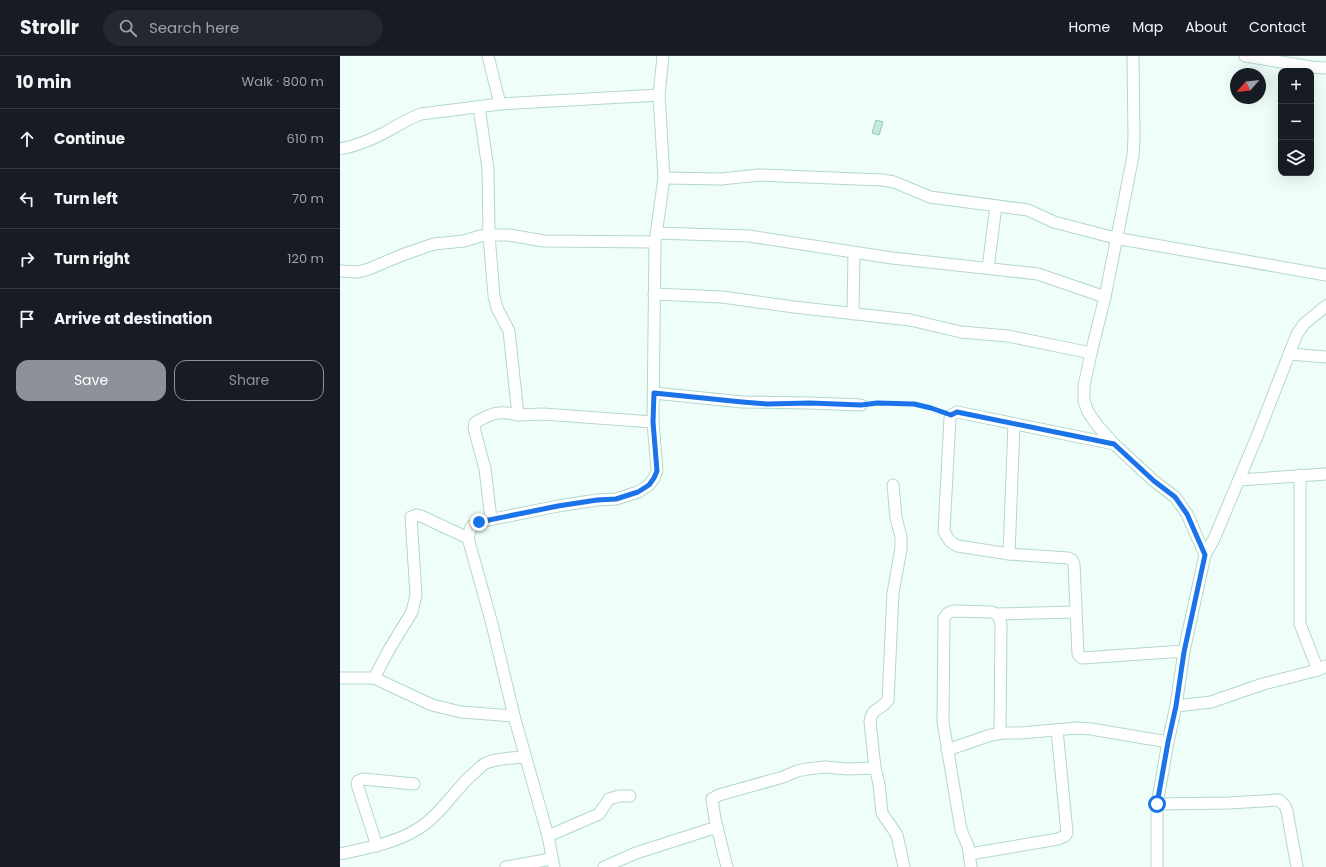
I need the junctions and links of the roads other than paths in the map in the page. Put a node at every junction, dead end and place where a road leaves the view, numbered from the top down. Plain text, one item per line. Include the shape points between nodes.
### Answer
1 (488, 56) edge
2 (663, 56) edge
3 (1133, 56) edge
4 (1246, 56) edge
5 (1312, 62) edge
6 (1326, 68) edge
7 (659, 95) junction
8 (500, 104) junction
9 (479, 107) junction
10 (340, 149) edge
11 (664, 178) junction
12 (996, 206) junction
13 (489, 235) junction
14 (656, 238) junction
15 (1115, 238) junction
16 (854, 253) junction
17 (988, 268) junction
18 (340, 271) edge
19 (1326, 275) edge
20 (654, 294) junction
21 (1104, 297) junction
22 (1326, 306) edge
23 (853, 314) junction
24 (1091, 353) junction
25 (1289, 354) junction
26 (1326, 357) edge
27 (654, 393) junction
28 (861, 405) road end
29 (518, 415) junction
30 (653, 422) junction
31 (1014, 424) junction
32 (1114, 444) junction
33 (1326, 474) edge
34 (1300, 475) junction
35 (1239, 480) junction
36 (893, 485) dead end
37 (491, 519) junction
38 (468, 538) junction
39 (1009, 554) junction
40 (1205, 555) junction
41 (1076, 612) junction
42 (997, 614) junction
43 (1184, 652) junction
44 (1322, 668) edge
45 (340, 678) edge
46 (374, 678) junction
47 (1176, 706) junction
48 (514, 716) junction
49 (1057, 730) junction
50 (1000, 733) junction
51 (1168, 742) junction
52 (947, 750) junction
53 (525, 757) junction
54 (874, 768) junction
55 (414, 784) dead end
56 (630, 796) dead end
57 (1157, 804) junction
58 (717, 827) junction
59 (548, 836) junction
60 (377, 846) junction
61 (340, 854) edge
62 (970, 854) junction
63 (553, 863) edge
64 (506, 867) edge
65 (604, 867) edge
66 (728, 867) edge
67 (904, 867) edge
68 (971, 867) edge
69 (1157, 867) edge
70 (1297, 867) edge

1 - 8 street
2 - 7 street
3 - 15 street via 1133,156
4 - 5 street
5 - 6 street
7 - 8 street
7 - 11 street
8 - 9 street
9 - 10 street via 421,114 367,141
9 - 13 street via 488,169
11 - 12 street via 721,179 759,175 864,178 894,182 930,196
11 - 14 street
12 - 15 street via 1028,210 1054,222
12 - 17 street
13 - 14 street via 544,240
13 - 18 street via 434,244 358,272
13 - 29 street via 494,296 508,331
14 - 16 street via 749,236
14 - 20 street
15 - 19 street
15 - 21 street
16 - 17 street
16 - 23 street
17 - 21 street via 1038,274
20 - 23 street via 722,298
20 - 27 street
21 - 24 street
22 - 25 street via 1304,324
23 - 24 street via 910,320 961,332 1008,336
24 - 32 street via 1084,386 1084,401 1097,425
25 - 26 street
25 - 35 street
27 - 28 street via 767,404
27 - 30 street
29 - 30 street via 543,414
29 - 37 street via 494,413 475,423 474,428 485,469
30 - 37 street via 657,471 649,485 638,492 616,499 558,506
31 - 32 street
31 - 39 street
31 - 39 street via 957,412 951,415 944,531 951,543 958,546
32 - 40 street via 1175,497 1187,514
33 - 34 street
34 - 35 street
34 - 44 street via 1300,624
35 - 40 street
36 - 54 street via 901,549 893,593 888,700 870,715
37 - 38 street via 471,527
38 - 46 street via 423,517 411,517 416,595 412,612
38 - 48 street
39 - 41 street via 1072,560
40 - 43 street
41 - 42 street
41 - 43 street via 1078,654 1082,658
42 - 50 street via 1001,624
42 - 52 street via 953,611 944,618 942,707
43 - 47 street
44 - 47 street via 1211,702
45 - 46 street
46 - 48 street via 432,705 461,712
47 - 51 street
48 - 53 street
49 - 50 street
49 - 51 street via 1091,729
49 - 62 street via 1065,836
50 - 52 street
51 - 57 street
52 - 62 street via 961,830
53 - 59 street
53 - 60 street via 494,760 484,764 421,827 408,835
54 - 58 street via 806,769 719,795 712,799
54 - 67 street via 882,813 897,835
55 - 60 street via 363,779 358,781
56 - 59 street via 610,798 599,814
57 - 69 street
57 - 70 street via 1279,800 1287,811
58 - 65 street via 636,853
58 - 66 street
59 - 63 street
60 - 61 street
62 - 68 street
63 - 64 street

